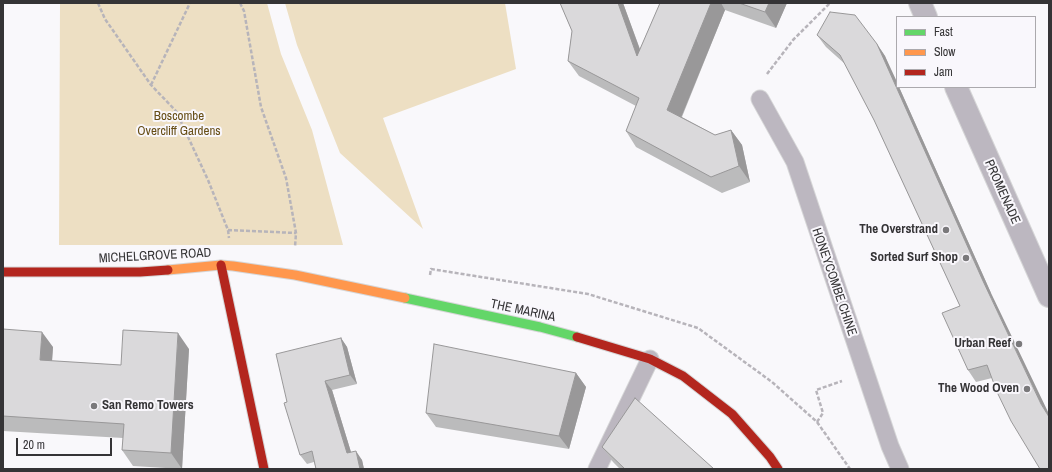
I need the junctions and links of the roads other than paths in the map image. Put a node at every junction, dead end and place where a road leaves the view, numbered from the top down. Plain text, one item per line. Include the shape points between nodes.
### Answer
1 (920, 3) edge
2 (926, 16) edge
3 (956, 88) edge
4 (760, 99) dead end
5 (221, 265) junction
6 (3, 272) edge
7 (1049, 296) edge
8 (650, 359) junction
9 (264, 469) edge
10 (597, 469) edge
11 (778, 469) edge
12 (900, 469) edge

1 - 2 street
3 - 7 street, PROMENADE
4 - 12 lane, HONEYCOMBE CHINE via 795,162 890,446
5 - 6 street, MICHELGROVE ROAD via 140,272
5 - 8 street, THE MARINA via 295,275 540,327
5 - 9 street, MICHELGROVE ROAD
8 - 10 lane
8 - 11 street, THE MARINA via 683,376 732,414 770,456

